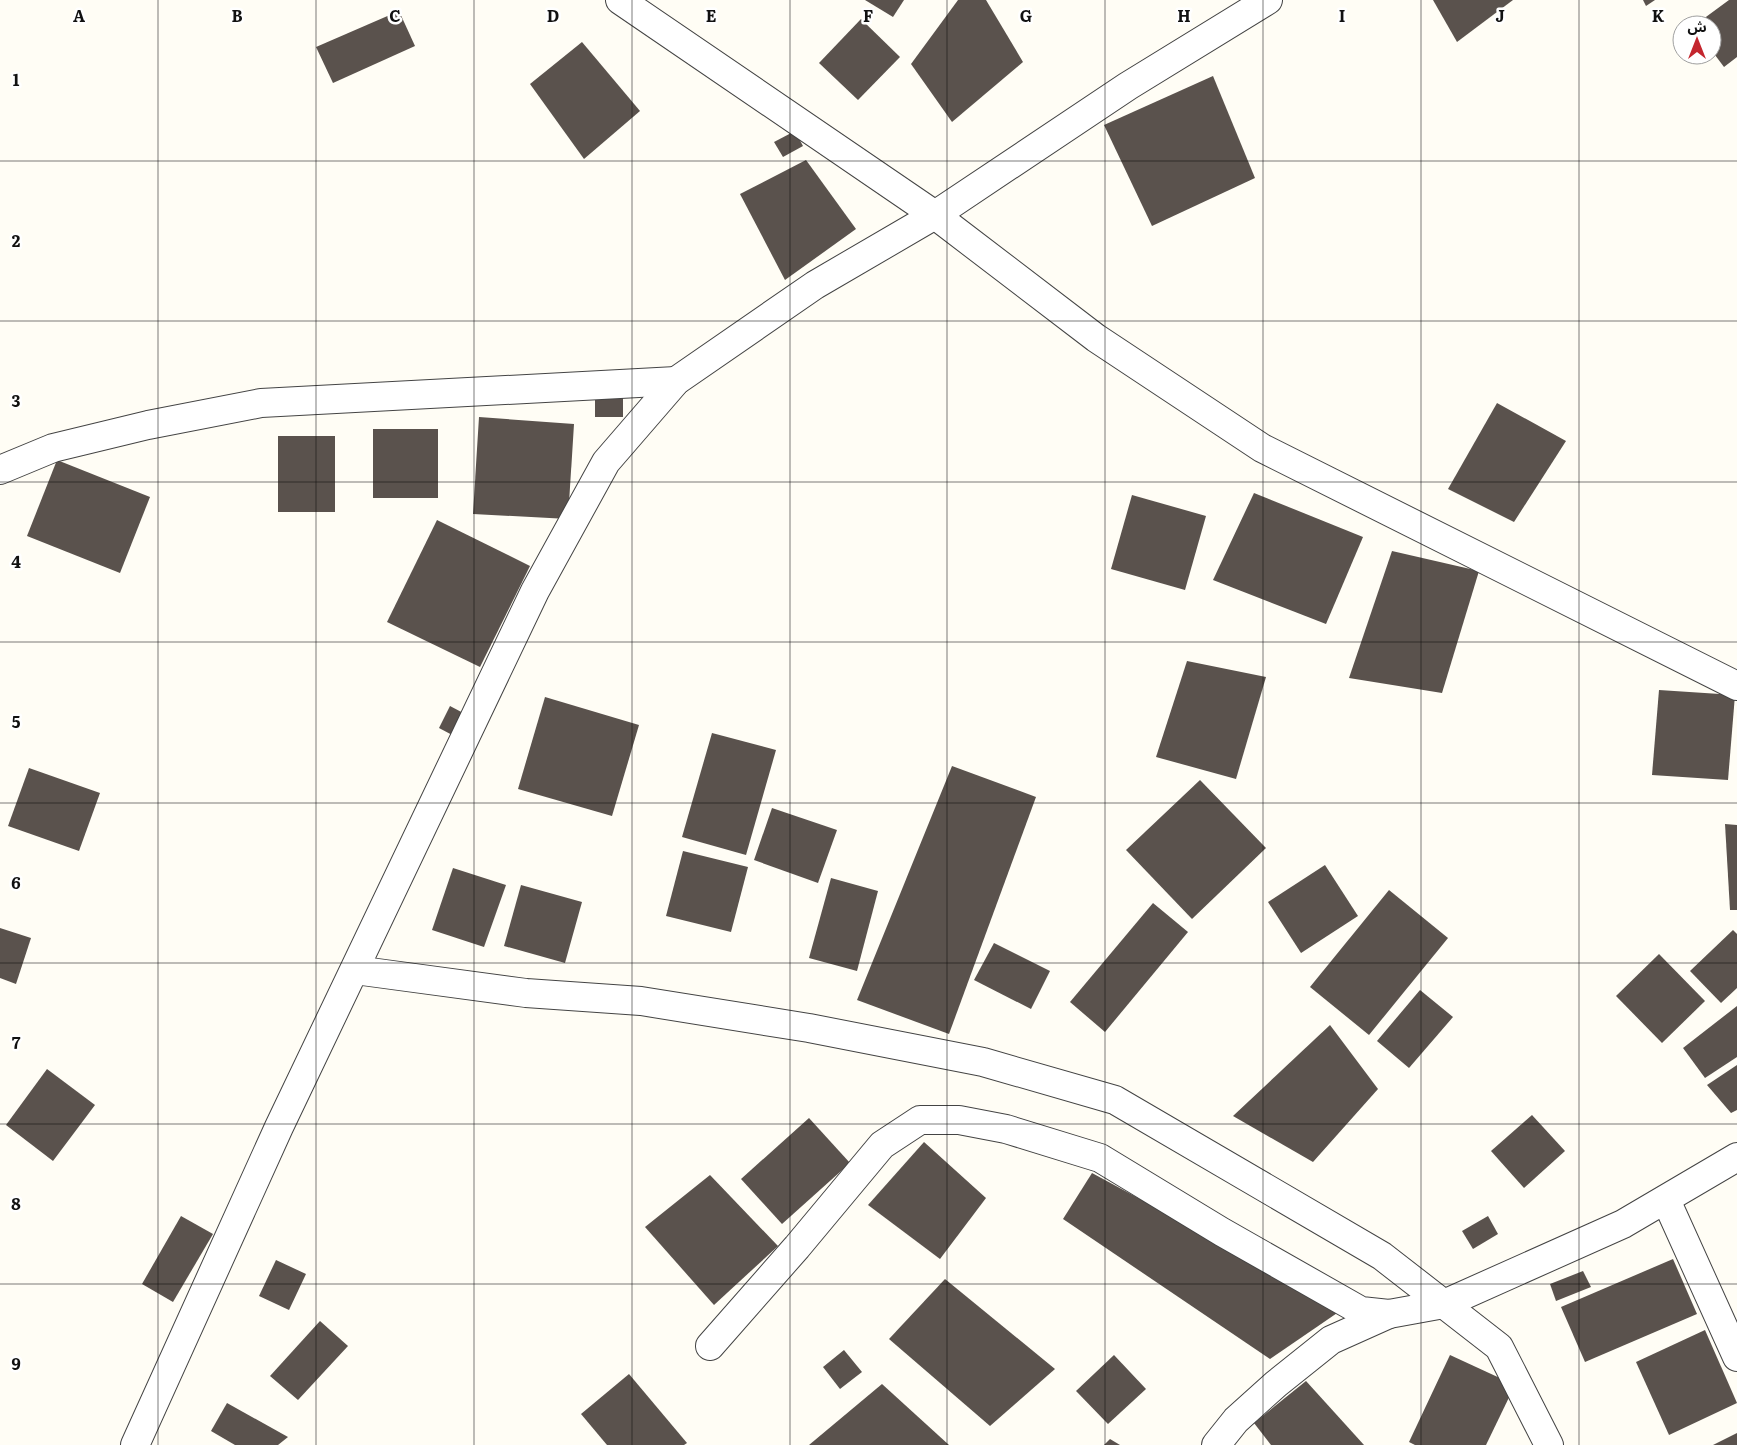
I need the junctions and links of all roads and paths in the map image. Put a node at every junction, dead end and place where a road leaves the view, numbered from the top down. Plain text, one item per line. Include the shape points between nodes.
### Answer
1 (620, 0) edge
2 (1268, 0) edge
3 (935, 215) junction
4 (676, 381) junction
5 (0, 470) edge
6 (1737, 686) edge
7 (355, 970) junction
8 (1737, 1157) edge
9 (1666, 1200) junction
10 (1444, 1304) junction
11 (1389, 1314) junction
12 (710, 1346) dead end
13 (1737, 1357) edge
14 (1221, 1443) edge
15 (135, 1445) edge
16 (1549, 1445) edge

1 - 3 street
2 - 3 street via 1128,86
3 - 4 street via 815,285
3 - 6 street via 1096,338 1262,448
4 - 5 street via 261,403 53,448
4 - 7 street via 606,462 540,582
7 - 10 street via 526,993 641,1001 809,1028 983,1062 1115,1100 1382,1256
7 - 15 street via 279,1127
8 - 9 street
9 - 10 street via 1624,1224
9 - 13 street
10 - 11 street
10 - 16 street via 1499,1347
11 - 12 street via 1361,1311 1100,1158 1006,1129 959,1120 920,1120 882,1145
11 - 14 street via 1331,1340 1236,1420

